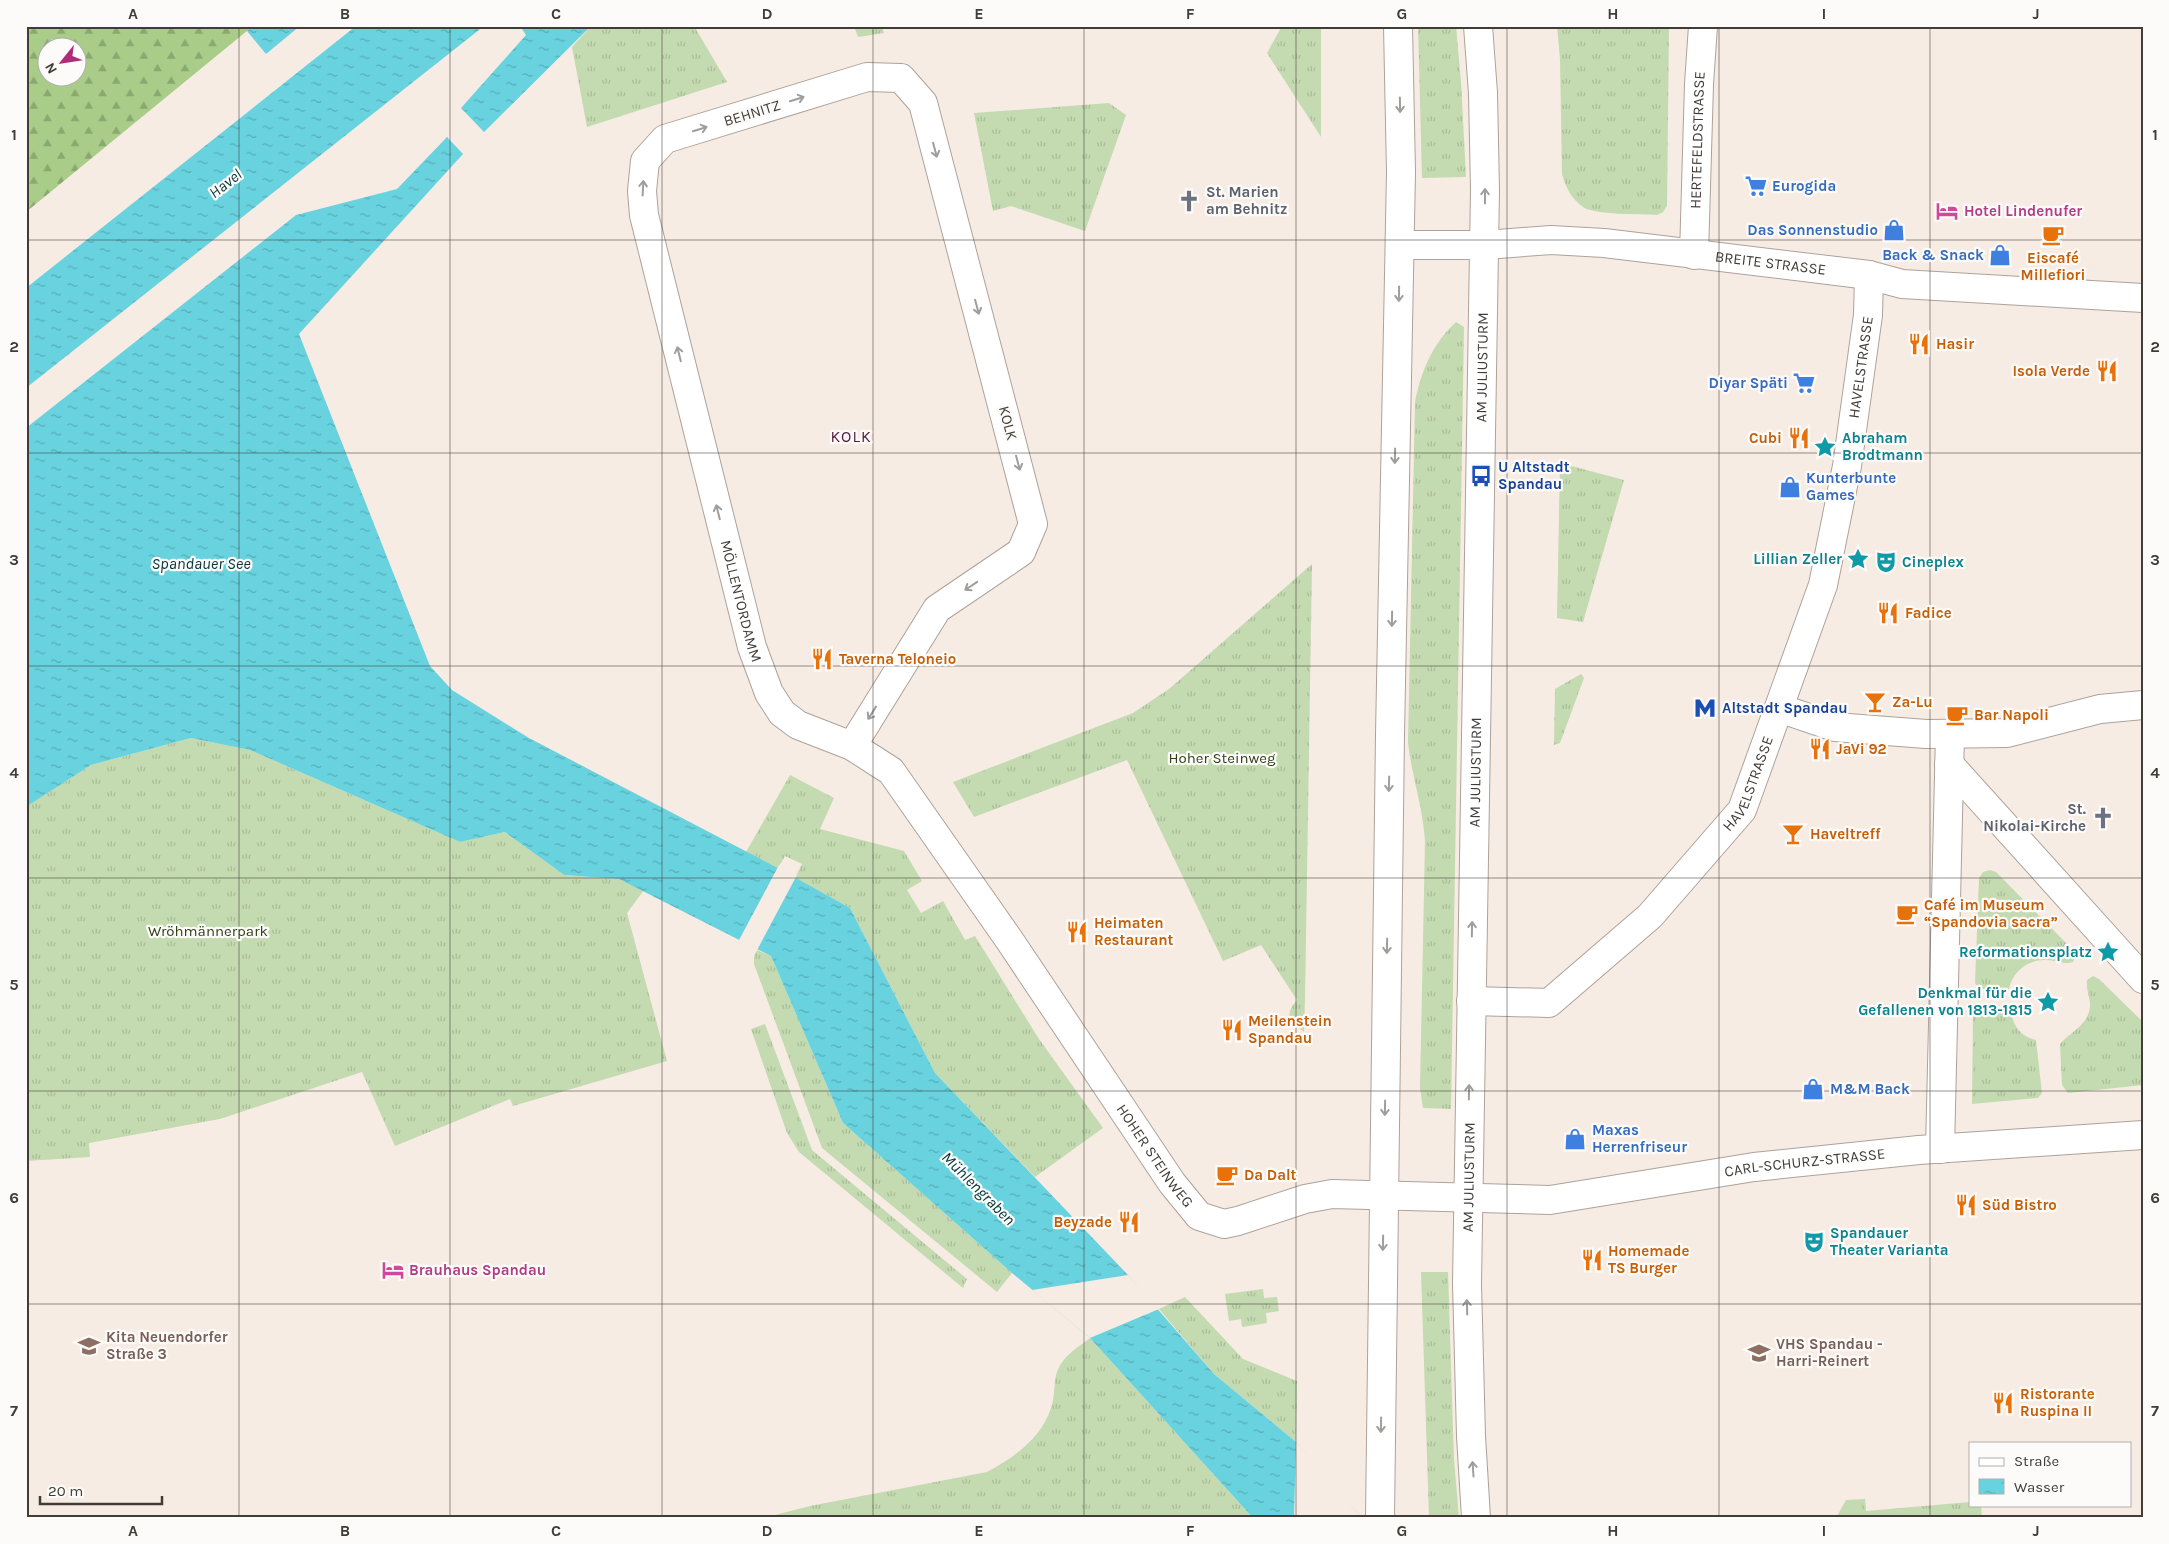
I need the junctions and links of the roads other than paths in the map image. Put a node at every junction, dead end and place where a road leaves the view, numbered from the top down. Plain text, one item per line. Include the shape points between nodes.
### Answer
1 (1398, 26) edge
2 (1478, 26) edge
3 (1703, 26) edge
4 (867, 77) joint
5 (645, 162) joint
6 (1400, 245) junction
7 (1485, 245) junction
8 (1694, 255) junction
9 (1869, 275) junction
10 (2143, 298) edge
11 (2143, 704) edge
12 (1779, 708) junction
13 (1950, 734) junction
14 (852, 746) junction
15 (1949, 764) junction
16 (1010, 941) joint
17 (2143, 979) edge
18 (1471, 1001) junction
19 (2143, 1135) edge
20 (1940, 1149) junction
21 (1384, 1194) junction
22 (1467, 1198) junction
23 (1380, 1518) edge
24 (1476, 1518) edge

1 -> 6 street via 1402,172
7 -> 2 street, AM JULIUSTURM via 1483,103
3 - 8 street, HERTEFELDSTRASSE
5 -> 4 street, BEHNITZ via 665,139
4 -> 14 street, KOLK via 900,78 923,103 1033,524 1021,552 938,609
14 -> 5 street, MÖLLENTORDAMM via 798,724 782,713 769,693 752,647 644,215
6 - 7 street, BREITE STRASSE
6 -> 21 street
7 - 8 street, BREITE STRASSE via 1551,240 1604,243
18 -> 7 street, AM JULIUSTURM
8 - 9 street, BREITE STRASSE
9 - 10 street, BREITE STRASSE via 1902,284
9 - 12 street, HAVELSTRASSE via 1868,315 1847,466 1823,585
11 - 13 street via 2100,709 2006,733
12 - 13 street via 1836,727
12 - 18 street, HAVELSTRASSE via 1742,810 1650,916 1549,1003
13 - 15 street
14 - 16 street, MÖLLENTORDAMM via 891,771
15 - 17 street
15 - 20 street
16 - 21 street, HOHER STEINWEG via 1172,1183 1199,1216 1224,1224 1323,1195
22 -> 18 street, AM JULIUSTURM
19 - 20 street, CARL-SCHURZ-STRASSE
20 - 22 street, CARL-SCHURZ-STRASSE via 1754,1168 1550,1200
21 - 22 street, HOHER STEINWEG
21 -> 23 street
24 -> 22 street, AM JULIUSTURM via 1470,1398

